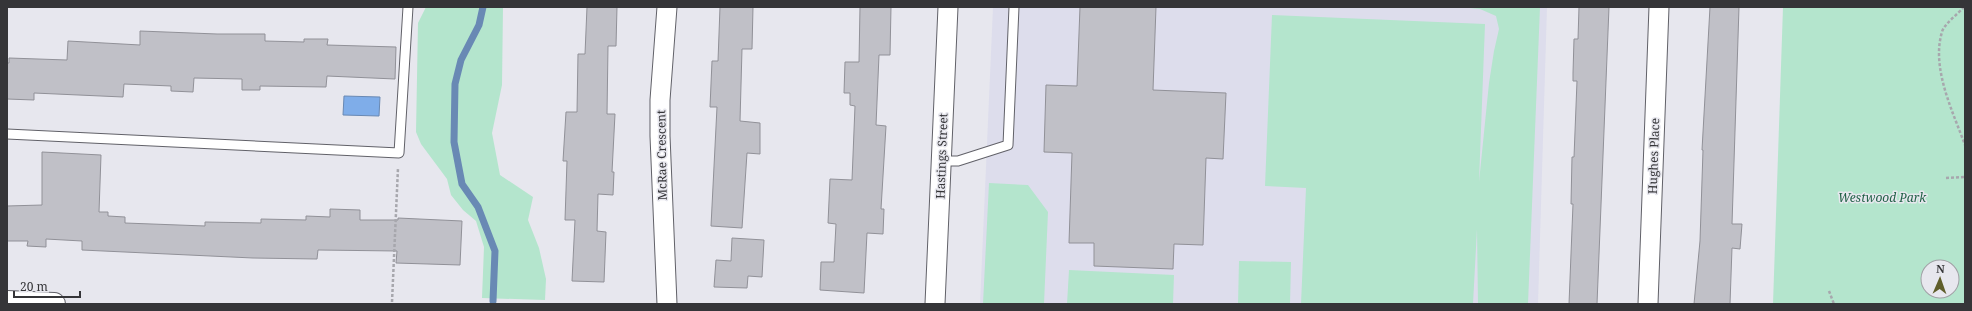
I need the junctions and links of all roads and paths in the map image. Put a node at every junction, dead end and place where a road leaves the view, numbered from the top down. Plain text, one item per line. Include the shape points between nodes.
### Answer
1 (408, 7) edge
2 (667, 7) edge
3 (948, 7) edge
4 (1014, 7) edge
5 (1659, 7) edge
6 (1964, 7) edge
7 (7, 134) edge
8 (1965, 145) edge
9 (399, 153) junction
10 (942, 161) junction
11 (1965, 177) edge
12 (1946, 178) dead end
13 (1829, 291) dead end
14 (7, 302) edge
15 (392, 302) dead end
16 (54, 304) edge
17 (667, 304) edge
18 (935, 304) edge
19 (1648, 304) edge
20 (1834, 304) edge

1 - 9 lane
2 - 17 street, McRae Crescent via 660,100
3 - 10 street, Hastings Street
4 - 10 lane via 1008,145 958,161
5 - 19 street, Hughes Place
6 - 8 path via 1942,31 1938,59 1948,100
7 - 9 lane
9 - 15 path
10 - 18 street, Hastings Street
11 - 12 path
13 - 20 path
14 - 16 street

